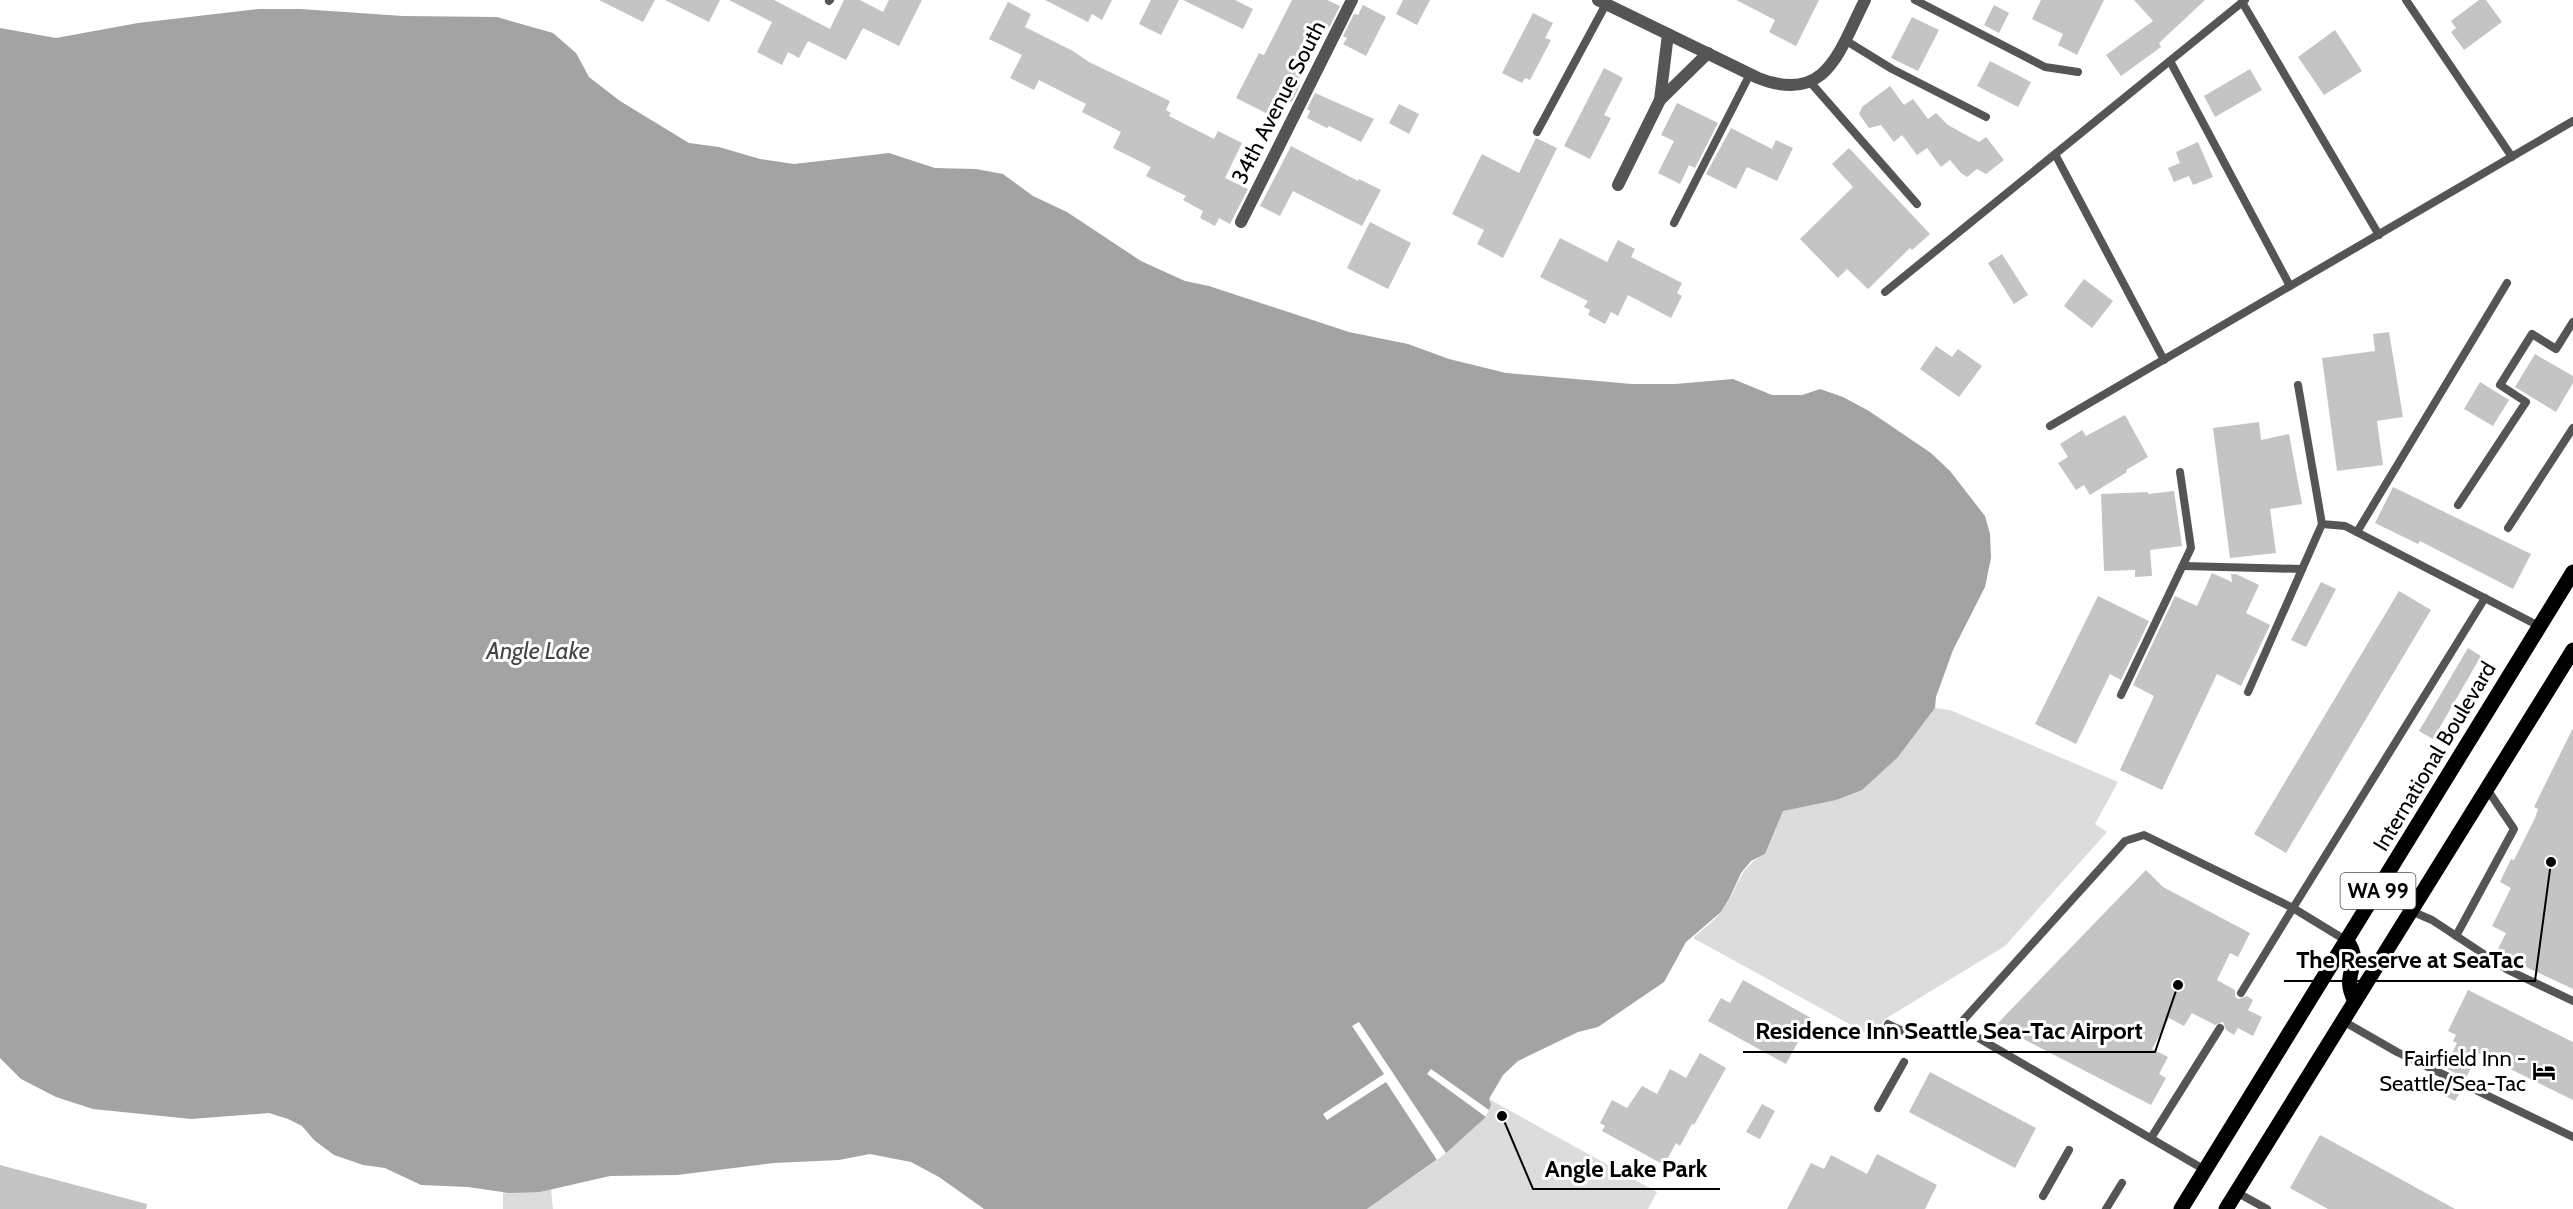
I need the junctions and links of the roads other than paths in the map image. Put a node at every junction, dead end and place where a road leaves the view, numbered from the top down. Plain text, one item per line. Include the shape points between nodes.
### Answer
1 (1352, 0) edge
2 (1865, 0) edge
3 (1915, 0) edge
4 (2406, 0) edge
5 (2243, 1) edge
6 (1602, 2) edge
7 (1668, 33) junction
8 (1845, 40) junction
9 (1708, 53) junction
10 (2170, 60) junction
11 (2078, 72) dead end
12 (1750, 74) junction
13 (1811, 83) junction
14 (1660, 100) junction
15 (1986, 117) dead end
16 (2573, 121) edge
17 (1537, 132) dead end
18 (2055, 154) junction
19 (2512, 157) junction
20 (1618, 185) dead end
21 (1917, 204) dead end
22 (1241, 222) dead end
23 (1674, 223) dead end
24 (2379, 235) junction
25 (2507, 283) dead end
26 (2290, 286) junction
27 (1885, 292) dead end
28 (2573, 322) edge
29 (2164, 360) junction
30 (2298, 385) dead end
31 (2050, 426) dead end
32 (2573, 428) edge
33 (2180, 472) dead end
34 (2458, 506) dead end
35 (2322, 524) junction
36 (2508, 528) dead end
37 (2357, 532) junction
38 (2184, 566) junction
39 (2302, 569) junction
40 (2573, 572) edge
41 (2485, 598) junction
42 (2539, 626) junction
43 (2573, 650) edge
44 (2248, 692) dead end
45 (2121, 695) dead end
46 (2487, 789) junction
47 (2293, 908) junction
48 (2411, 911) junction
49 (2456, 936) junction
50 (2347, 941) junction
51 (2241, 993) dead end
52 (2355, 1001) junction
53 (2573, 1002) edge
54 (2343, 1021) junction
55 (1888, 1024) dead end
56 (1958, 1026) junction
57 (2220, 1028) dead end
58 (1904, 1062) dead end
59 (1878, 1108) dead end
60 (2573, 1137) edge
61 (2151, 1138) junction
62 (2069, 1150) dead end
63 (2205, 1170) junction
64 (2122, 1182) dead end
65 (2236, 1192) junction
66 (2043, 1196) dead end
67 (2106, 1209) edge
68 (2181, 1209) edge
69 (2226, 1209) edge
70 (2267, 1209) edge

1 - 22 street, 34th Avenue South
2 - 8 street
3 - 11 lane via 2045,67
4 - 19 lane
5 - 10 lane
5 - 24 lane
6 - 7 street
6 - 17 lane
7 - 9 street
7 - 14 street
8 - 13 street via 1823,74
8 - 15 lane
9 - 12 street
9 - 14 street
10 - 18 lane
10 - 26 lane
12 - 13 street via 1774,84
12 - 23 lane
13 - 21 lane
14 - 20 street
16 - 19 lane
18 - 27 lane
18 - 29 lane
19 - 24 lane
24 - 26 lane
25 - 37 lane
26 - 29 lane
28 - 34 lane via 2556,349 2532,334 2526,342 2500,385 2526,402
29 - 31 lane
30 - 35 lane
32 - 36 lane
33 - 38 lane via 2191,548
35 - 37 lane via 2338,524
35 - 39 lane
37 - 41 lane
38 - 39 lane
38 - 45 lane
39 - 44 lane
40 - 42 main road, International Boulevard / WA 99
41 - 42 lane
41 - 47 lane
42 - 50 main road, International Boulevard / WA 99
43 - 46 main road, WA 99
46 - 48 main road, WA 99
46 - 49 lane via 2514,829
47 - 50 lane
47 - 51 lane
47 - 56 lane via 2144,835 2125,841
48 - 49 lane
48 - 52 main road, WA 99
49 - 53 lane via 2508,970
50 - 52 main road via 2355,952 2348,978
50 - 63 main road, International Boulevard / WA 99
52 - 54 main road, WA 99
54 - 60 lane via 2397,1052
54 - 65 main road, WA 99
55 - 56 lane via 1909,1035 1926,1037
56 - 61 lane
57 - 61 lane
58 - 59 lane
61 - 63 lane
62 - 66 lane
63 - 68 main road, International Boulevard / WA 99
64 - 67 lane
65 - 69 main road, WA 99
65 - 70 lane

